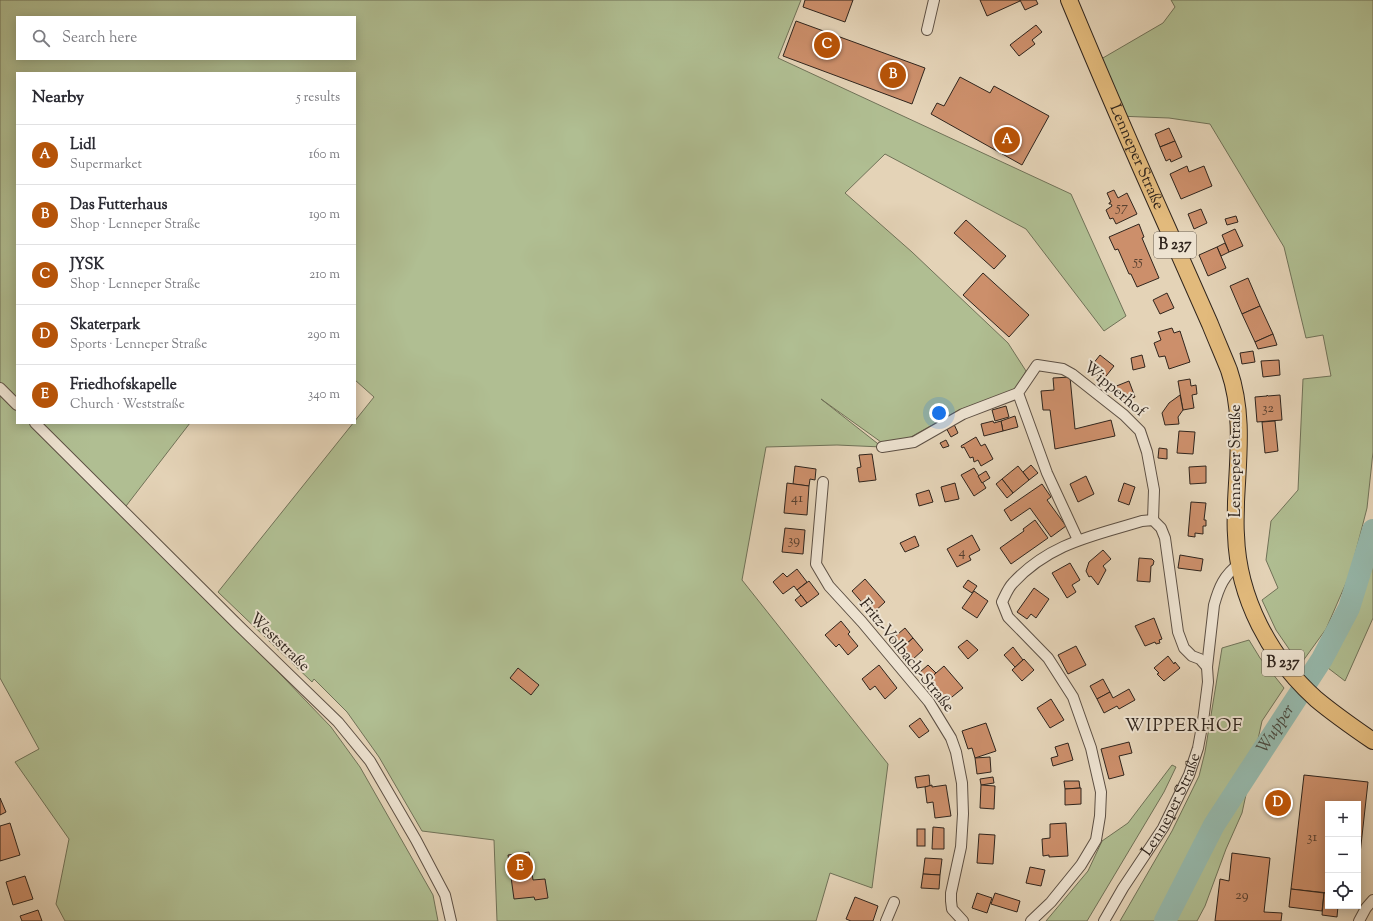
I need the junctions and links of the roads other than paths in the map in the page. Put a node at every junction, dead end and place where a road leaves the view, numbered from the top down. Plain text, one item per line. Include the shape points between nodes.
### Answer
1 (934, 0) edge
2 (1068, 0) edge
3 (927, 30) dead end
4 (0, 388) edge
5 (1018, 394) junction
6 (16, 404) edge
7 (36, 424) edge
8 (882, 447) dead end
9 (823, 482) dead end
10 (1153, 520) junction
11 (1078, 540) junction
12 (1239, 564) junction
13 (1207, 667) junction
14 (1373, 741) edge
15 (1373, 900) edge
16 (894, 902) dead end
17 (451, 921) edge
18 (886, 921) edge
19 (963, 921) edge
20 (1031, 921) edge
21 (1104, 921) edge
22 (1360, 921) edge

1 - 3 street
2 - 12 main road, Lenneper Straße / B 237 via 1230,375 1239,414 1236,535
4 - 6 street
5 - 8 street via 963,414 914,442
5 - 10 street, Wipperhof via 1037,364 1063,369 1124,415 1140,431 1147,452 1154,490
5 - 11 street via 1048,474
7 - 17 street, Weststraße via 338,722 370,761 418,844 445,895
9 - 19 street, Fritz-Volbach-Straße via 816,564 829,586 929,702 951,738 956,752 964,814 951,901 952,909
10 - 11 street
10 - 13 street via 1161,528 1165,538 1178,632 1184,648
11 - 20 street via 1057,549 1034,565 1012,584 1002,602 1008,617 1048,658 1073,697 1091,748 1101,792 1096,840 1081,865
12 - 13 street, Lenneper Straße via 1229,572 1217,595
12 - 14 main road, B 237 via 1250,603 1273,650 1312,695
13 - 21 street, Lenneper Straße via 1208,682 1203,721 1189,776 1164,828
15 - 22 street
16 - 18 street

